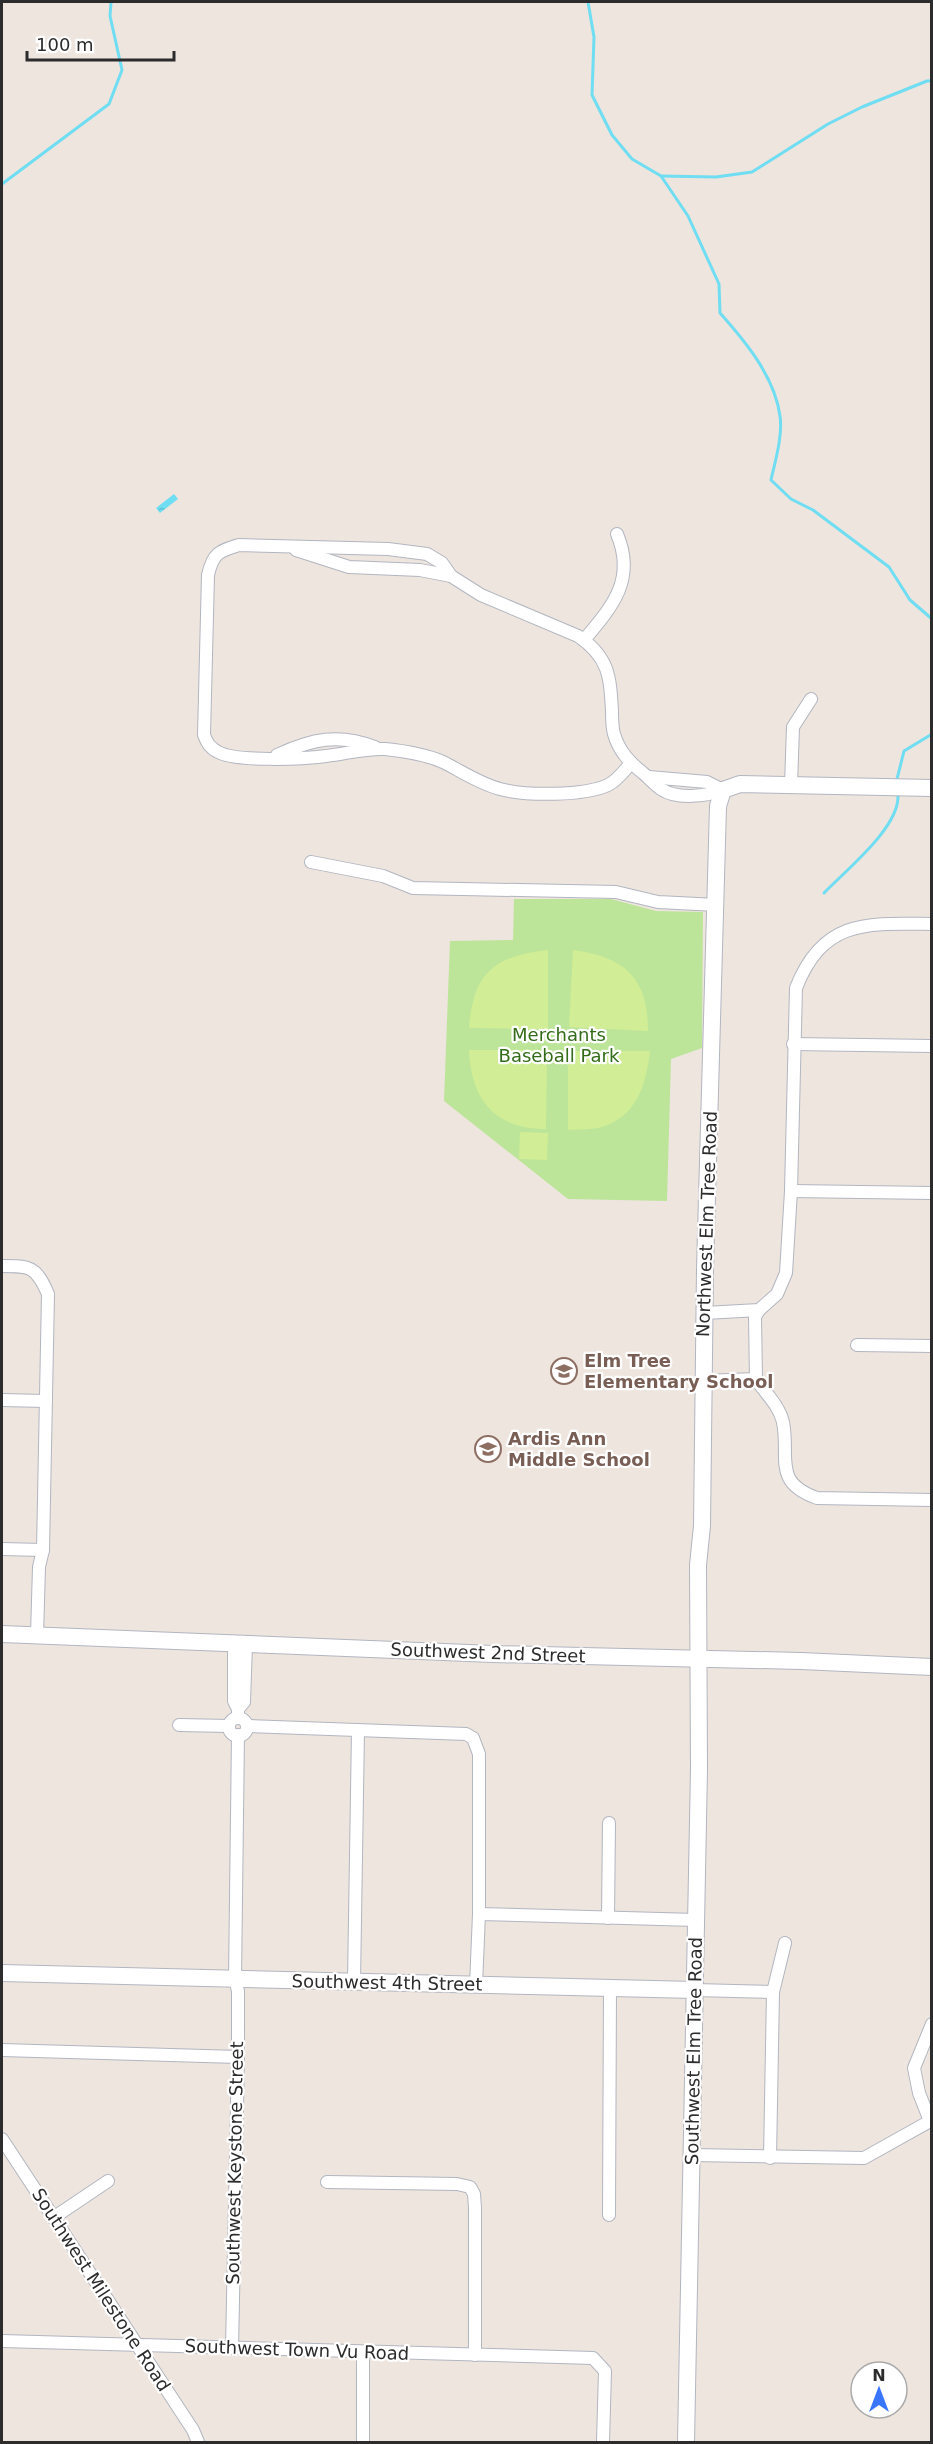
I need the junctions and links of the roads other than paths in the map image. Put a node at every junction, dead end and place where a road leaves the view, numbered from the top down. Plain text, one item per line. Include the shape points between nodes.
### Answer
1 (617, 534) dead end
2 (284, 546) junction
3 (451, 576) junction
4 (584, 640) junction
5 (811, 699) dead end
6 (631, 763) junction
7 (791, 785) junction
8 (932, 788) edge
9 (723, 790) junction
10 (311, 862) dead end
11 (717, 905) junction
12 (932, 924) edge
13 (793, 1044) junction
14 (932, 1046) edge
15 (791, 1191) junction
16 (932, 1193) edge
17 (2, 1266) edge
18 (759, 1310) junction
19 (705, 1313) junction
20 (857, 1345) dead end
21 (932, 1346) edge
22 (756, 1379) junction
23 (703, 1381) junction
24 (2, 1400) edge
25 (46, 1401) junction
26 (932, 1500) edge
27 (2, 1549) edge
28 (43, 1550) junction
29 (2, 1634) edge
30 (41, 1636) junction
31 (240, 1644) junction
32 (699, 1659) junction
33 (932, 1667) edge
34 (238, 1723) junction
35 (179, 1725) dead end
36 (358, 1730) junction
37 (609, 1823) dead end
38 (479, 1914) junction
39 (608, 1918) junction
40 (696, 1920) junction
41 (785, 1943) dead end
42 (2, 1973) edge
43 (235, 1979) junction
44 (354, 1982) junction
45 (476, 1985) junction
46 (610, 1988) junction
47 (695, 1990) junction
48 (773, 1992) junction
49 (932, 2024) edge
50 (2, 2050) edge
51 (238, 2057) junction
52 (931, 2120) edge
53 (2, 2139) edge
54 (692, 2154) junction
55 (770, 2158) junction
56 (108, 2181) dead end
57 (327, 2182) dead end
58 (609, 2215) dead end
59 (53, 2218) junction
60 (2, 2342) edge
61 (137, 2345) junction
62 (232, 2348) junction
63 (363, 2352) junction
64 (474, 2355) junction
65 (198, 2442) edge
66 (363, 2442) edge
67 (603, 2442) edge
68 (686, 2442) edge

1 - 4 street via 625,570 611,609
2 - 3 street via 349,567 420,570
2 - 3 street via 428,554 442,563
2 - 6 street via 239,545 221,551 211,560 204,735 208,745 219,753 273,757 306,743 334,738 356,740 440,761 500,789 544,793 580,793 610,784
3 - 4 street via 481,595
4 - 6 street via 605,663 610,678 613,731 620,750
5 - 7 street via 793,727
6 - 9 street via 649,777 707,782
7 - 8 street
7 - 9 street via 740,784
9 - 11 street, Northwest Elm Tree Road via 718,806
10 - 11 street via 383,876 413,888 616,892 658,902
11 - 19 street, Northwest Elm Tree Road
12 - 13 street via 854,927 821,947 796,988
13 - 14 street
13 - 15 street
15 - 16 street
15 - 18 street via 786,1273 777,1294
17 - 25 street via 25,1266 40,1275 48,1294
18 - 19 street
18 - 22 street via 755,1317
19 - 23 street, Northwest Elm Tree Road
20 - 21 street
22 - 23 street
22 - 26 street via 783,1421 786,1474 803,1493 818,1498
23 - 32 street, Northwest Elm Tree Road
24 - 25 street
25 - 28 street
27 - 28 street
28 - 30 street via 46,1566
29 - 30 street, Southwest 2nd Street
30 - 31 street, Southwest 2nd Street
31 - 32 street, Southwest 2nd Street
31 - 34 street, Southwest Keystone Street via 234,1701
32 - 33 street, Southwest 2nd Street
32 - 40 street, Southwest Elm Tree Road
34 - 35 street
34 - 36 street
34 - 43 street, Southwest Keystone Street
36 - 38 street via 465,1734 473,1738 479,1754
36 - 44 street
37 - 39 street
38 - 39 street
38 - 45 street
39 - 40 street
40 - 47 street, Southwest Elm Tree Road
41 - 48 street
42 - 43 street, Southwest 4th Street
43 - 44 street, Southwest 4th Street
43 - 51 street, Southwest Keystone Street
44 - 45 street, Southwest 4th Street
45 - 46 street, Southwest 4th Street
46 - 47 street, Southwest 4th Street
46 - 58 street
47 - 48 street, Southwest 4th Street
47 - 54 street, Southwest Elm Tree Road
48 - 55 street
49 - 52 street via 914,2068 919,2093
50 - 51 street
51 - 62 street, Southwest Keystone Street
52 - 55 street via 864,2158
53 - 59 street, Southwest Milestone Road
54 - 55 street
54 - 68 street, Southwest Elm Tree Road
56 - 59 street
57 - 64 street via 470,2187 474,2194
59 - 61 street, Southwest Milestone Road
60 - 61 street, Southwest Town Vu Road
61 - 62 street, Southwest Town Vu Road
61 - 65 street, Southwest Milestone Road
62 - 63 street, Southwest Town Vu Road
63 - 64 street, Southwest Town Vu Road
63 - 66 street
64 - 67 street, Southwest Town Vu Road via 592,2358 604,2371

